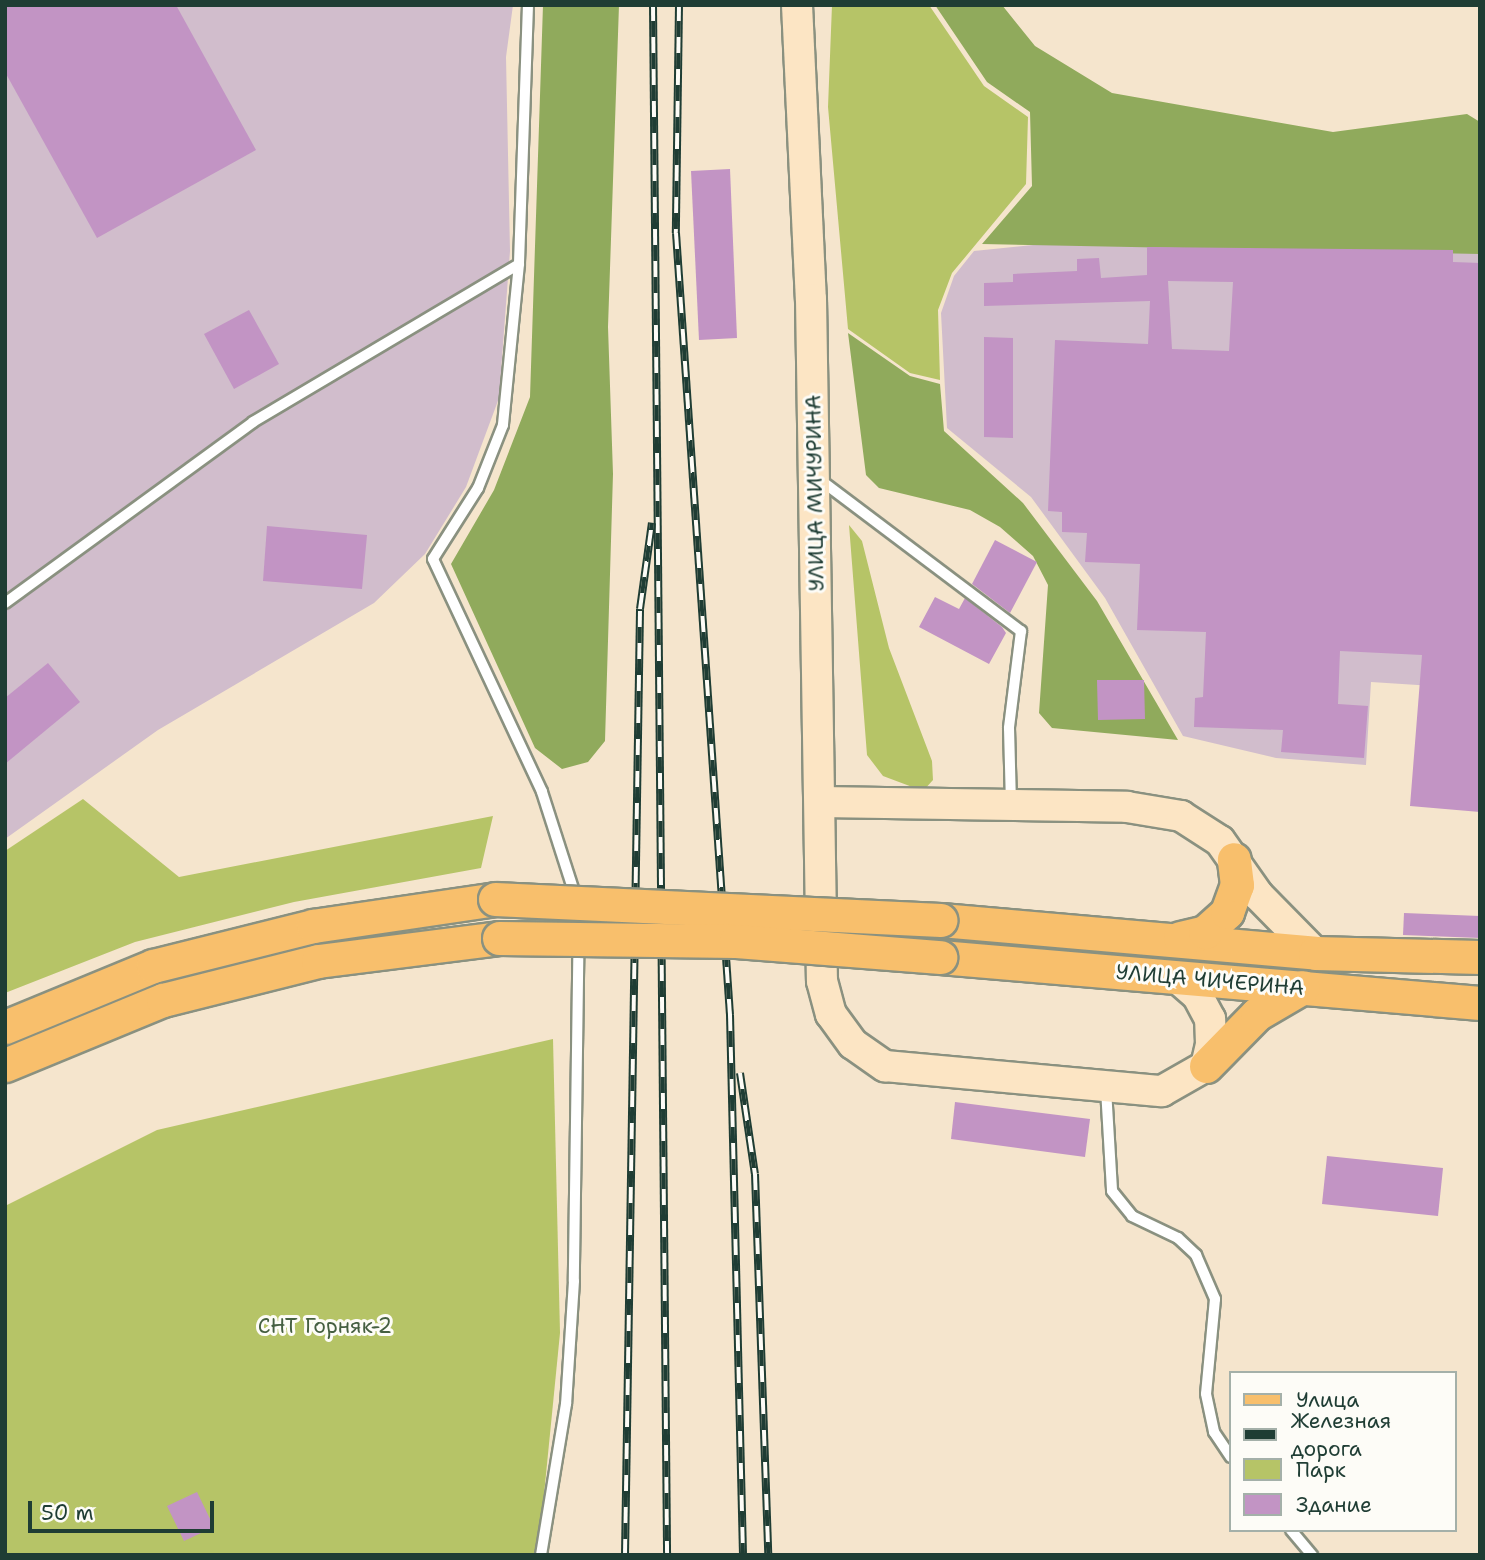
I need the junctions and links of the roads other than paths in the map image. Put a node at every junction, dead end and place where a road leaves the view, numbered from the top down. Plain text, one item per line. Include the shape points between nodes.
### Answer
1 (528, 5) edge
2 (797, 5) edge
3 (519, 264) junction
4 (814, 475) junction
5 (5, 603) edge
6 (821, 802) junction
7 (1011, 805) junction
8 (1234, 859) junction
9 (1174, 939) junction
10 (1315, 953) junction
11 (1480, 957) edge
12 (1176, 977) junction
13 (1304, 987) junction
14 (1480, 1003) edge
15 (5, 1027) edge
16 (5, 1065) edge
17 (1206, 1066) junction
18 (1106, 1089) junction
19 (1230, 1456) edge
20 (1293, 1532) edge
21 (541, 1555) edge
22 (1312, 1555) edge

1 - 3 lane
2 - 4 main road, УЛИЦА МИЧУРИНА
3 - 5 lane via 253,422
3 - 21 lane via 503,425 478,488 433,559 542,792 579,907 574,1281 566,1404
4 - 6 main road, УЛИЦА МИЧУРИНА
4 - 7 lane via 1021,631 1009,728
6 - 7 main road
6 - 18 main road, УЛИЦА МИЧУРИНА via 822,981 831,1014 853,1044 885,1066
7 - 8 main road via 1127,807 1181,816 1212,834
8 - 9 main road via 1237,885 1227,912 1205,932
8 - 10 main road via 1267,906
9 - 10 main road, УЛИЦА ЧИЧЕРИНА
9 - 15 main road, УЛИЦА ЧИЧЕРИНА, bridge via 941,920 495,899 313,926 153,966
10 - 11 main road, УЛИЦА ЧИЧЕРИНА
12 - 13 main road, УЛИЦА ЧИЧЕРИНА
12 - 16 main road, УЛИЦА ЧИЧЕРИНА, bridge via 736,941 499,938 318,961 163,1000
12 - 17 main road via 1198,996 1210,1019
13 - 14 main road, УЛИЦА ЧИЧЕРИНА
13 - 17 main road via 1257,1014
17 - 18 main road via 1162,1091
18 - 19 lane via 1112,1191 1132,1216 1178,1238 1196,1255 1215,1300 1206,1394 1214,1432
20 - 22 lane

